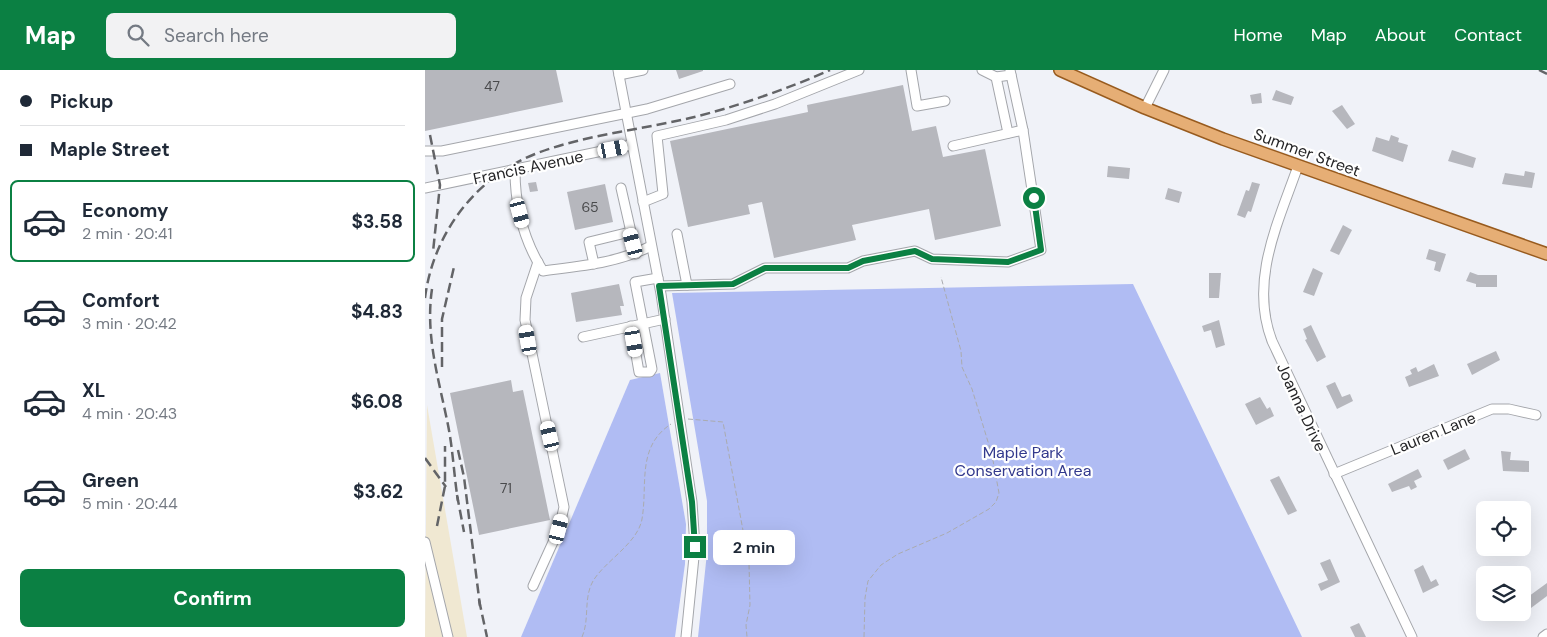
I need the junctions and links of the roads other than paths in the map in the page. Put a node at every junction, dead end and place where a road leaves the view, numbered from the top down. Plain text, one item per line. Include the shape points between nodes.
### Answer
1 (643, 70) edge
2 (859, 70) edge
3 (911, 70) edge
4 (983, 70) edge
5 (1164, 70) edge
6 (1066, 71) edge
7 (618, 72) edge
8 (1010, 73) edge
9 (996, 77) junction
10 (730, 84) dead end
11 (945, 100) dead end
12 (1145, 108) junction
13 (626, 112) junction
14 (1023, 130) junction
15 (1008, 133) junction
16 (631, 145) junction
17 (953, 146) dead end
18 (425, 151) edge
19 (1298, 166) junction
20 (515, 170) junction
21 (425, 188) edge
22 (621, 188) dead end
23 (643, 202) junction
24 (630, 232) junction
25 (677, 234) dead end
26 (651, 246) junction
27 (636, 254) junction
28 (1547, 254) edge
29 (538, 262) junction
30 (594, 264) junction
31 (659, 282) junction
32 (687, 285) junction
33 (665, 319) junction
34 (643, 324) junction
35 (631, 326) junction
36 (583, 336) dead end
37 (1536, 415) dead end
38 (1334, 474) junction
39 (425, 542) edge
40 (533, 586) dead end
41 (1547, 634) edge
42 (448, 637) edge
43 (687, 637) edge
44 (1412, 637) edge
45 (1543, 637) edge

1 - 7 street
2 - 23 street via 734,118 657,136 663,194
3 - 11 street via 917,106
4 - 9 street
5 - 12 street
6 - 12 main road, Summer Street
7 - 13 street
8 - 9 street
8 - 14 street
9 - 15 street
10 - 13 street
12 - 19 main road, Summer Street
13 - 16 street
13 - 18 street via 442,151
14 - 15 street
14 - 32 street via 1041,250 1008,262 932,259 915,251 863,261 848,268 765,268 733,284
15 - 17 street
16 - 20 street, Francis Avenue
16 - 23 street
19 - 28 main road, Summer Street
19 - 38 street, Joanna Drive via 1268,255 1263,309 1271,341
20 - 21 street, Francis Avenue
20 - 29 street via 515,194 531,252
22 - 24 street
23 - 26 street
24 - 27 street
24 - 30 street via 589,242
25 - 32 street
26 - 27 street
26 - 31 street
27 - 30 street
29 - 30 street via 543,271
29 - 40 street via 526,298 525,320 564,507 559,529
31 - 32 street
31 - 33 street
31 - 34 street via 635,282
33 - 34 street
33 - 43 street via 694,525
34 - 35 street
34 - 35 street via 652,369 642,374
35 - 36 street
37 - 38 street, Lauren Lane via 1509,409 1492,410
38 - 44 street, Joanna Drive
39 - 42 street
41 - 45 street

